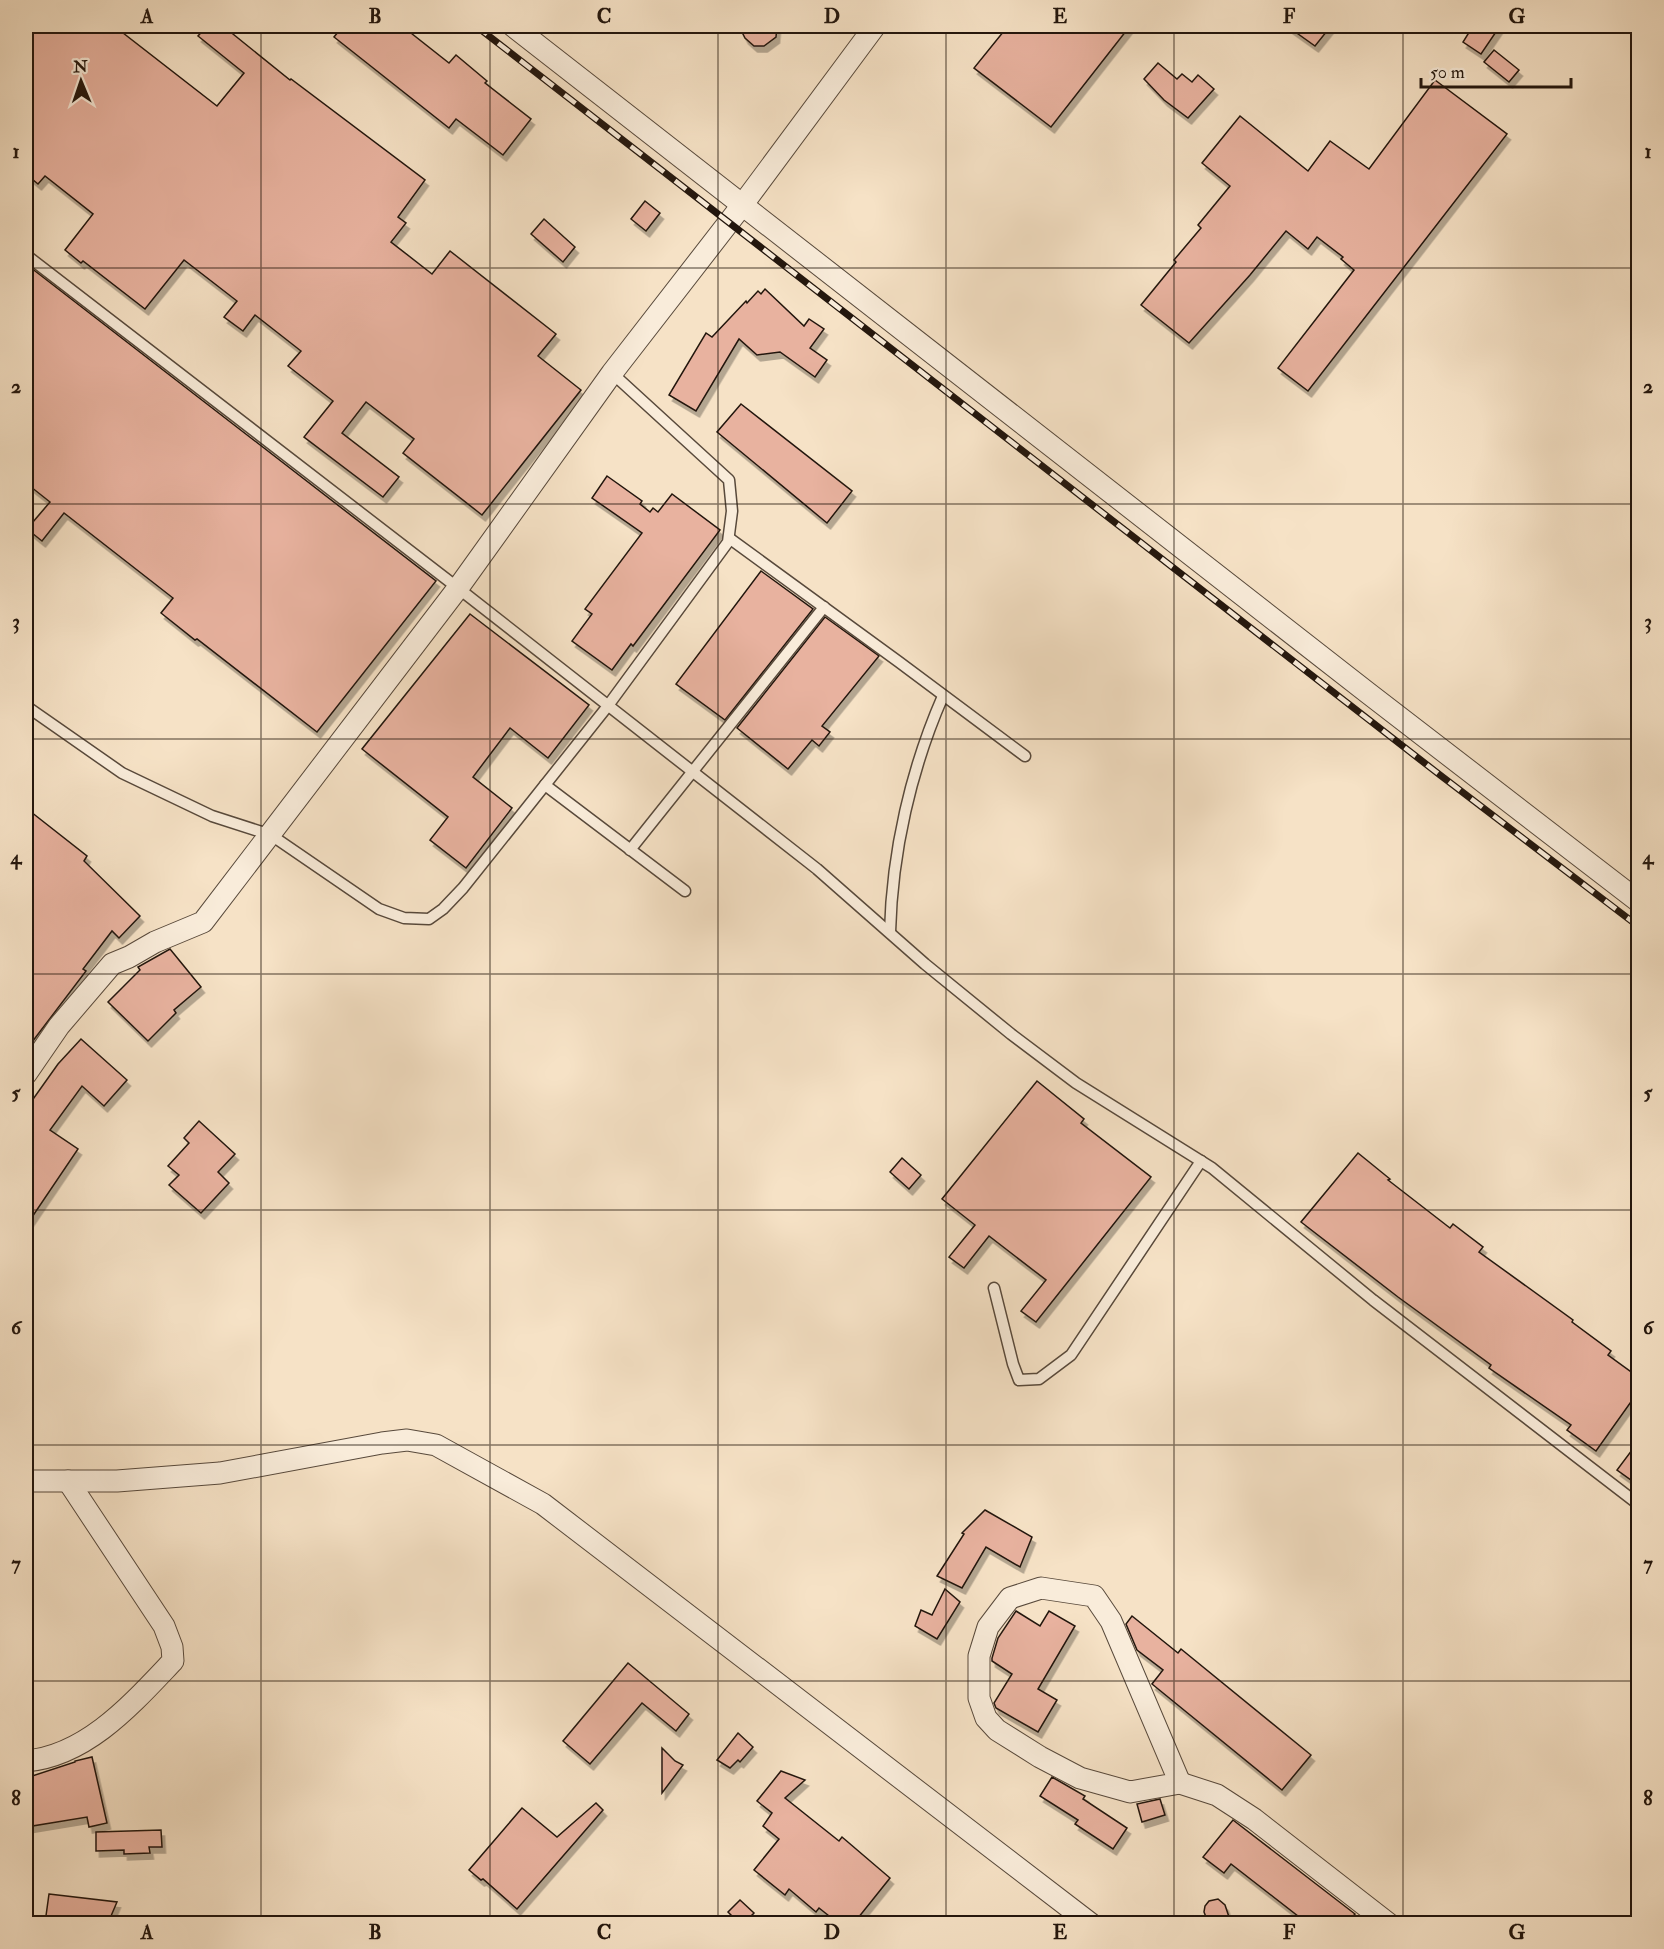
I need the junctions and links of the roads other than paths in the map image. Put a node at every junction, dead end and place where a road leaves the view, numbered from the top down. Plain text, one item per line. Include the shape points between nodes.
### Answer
1 (513, 26) edge
2 (875, 26) edge
3 (743, 204) junction
4 (26, 255) edge
5 (612, 374) junction
6 (729, 538) junction
7 (458, 588) junction
8 (824, 607) junction
9 (943, 696) junction
10 (26, 705) edge
11 (607, 706) junction
12 (1025, 756) dead end
13 (692, 772) junction
14 (545, 785) junction
15 (271, 835) junction
16 (630, 850) junction
17 (685, 891) dead end
18 (1638, 901) edge
19 (890, 932) junction
20 (26, 1074) edge
21 (1201, 1161) junction
22 (994, 1288) dead end
23 (26, 1480) edge
24 (69, 1481) junction
25 (1638, 1504) edge
26 (26, 1761) edge
27 (1180, 1783) junction
28 (1091, 1923) edge
29 (1389, 1923) edge

1 - 3 street
2 - 3 street
3 - 5 street
3 - 18 street
4 - 7 lane
5 - 6 lane via 729,480
5 - 7 street
6 - 8 lane
6 - 11 lane
7 - 11 lane
7 - 15 street
8 - 9 lane
8 - 13 lane
9 - 12 lane
9 - 19 lane via 910,790 894,873
10 - 15 lane via 122,772 212,816
11 - 13 lane
11 - 14 lane
13 - 16 lane
13 - 19 lane via 817,869
14 - 15 lane via 464,888 429,919 404,918 379,909
14 - 16 lane
15 - 20 street via 203,922 112,964 59,1026
16 - 17 lane
19 - 21 lane via 1076,1083
21 - 22 lane via 1071,1354 1039,1379 1019,1380
21 - 25 lane via 1373,1300
23 - 24 street
24 - 26 street via 164,1626 173,1661 123,1712 73,1748
24 - 28 street via 220,1473 407,1440 436,1445 543,1504
27 - 27 street via 1130,1792 1080,1778 997,1730 986,1718 979,1698 979,1656 988,1627 1010,1598 1041,1588 1094,1596 1111,1621
27 - 29 street via 1217,1796 1254,1819

